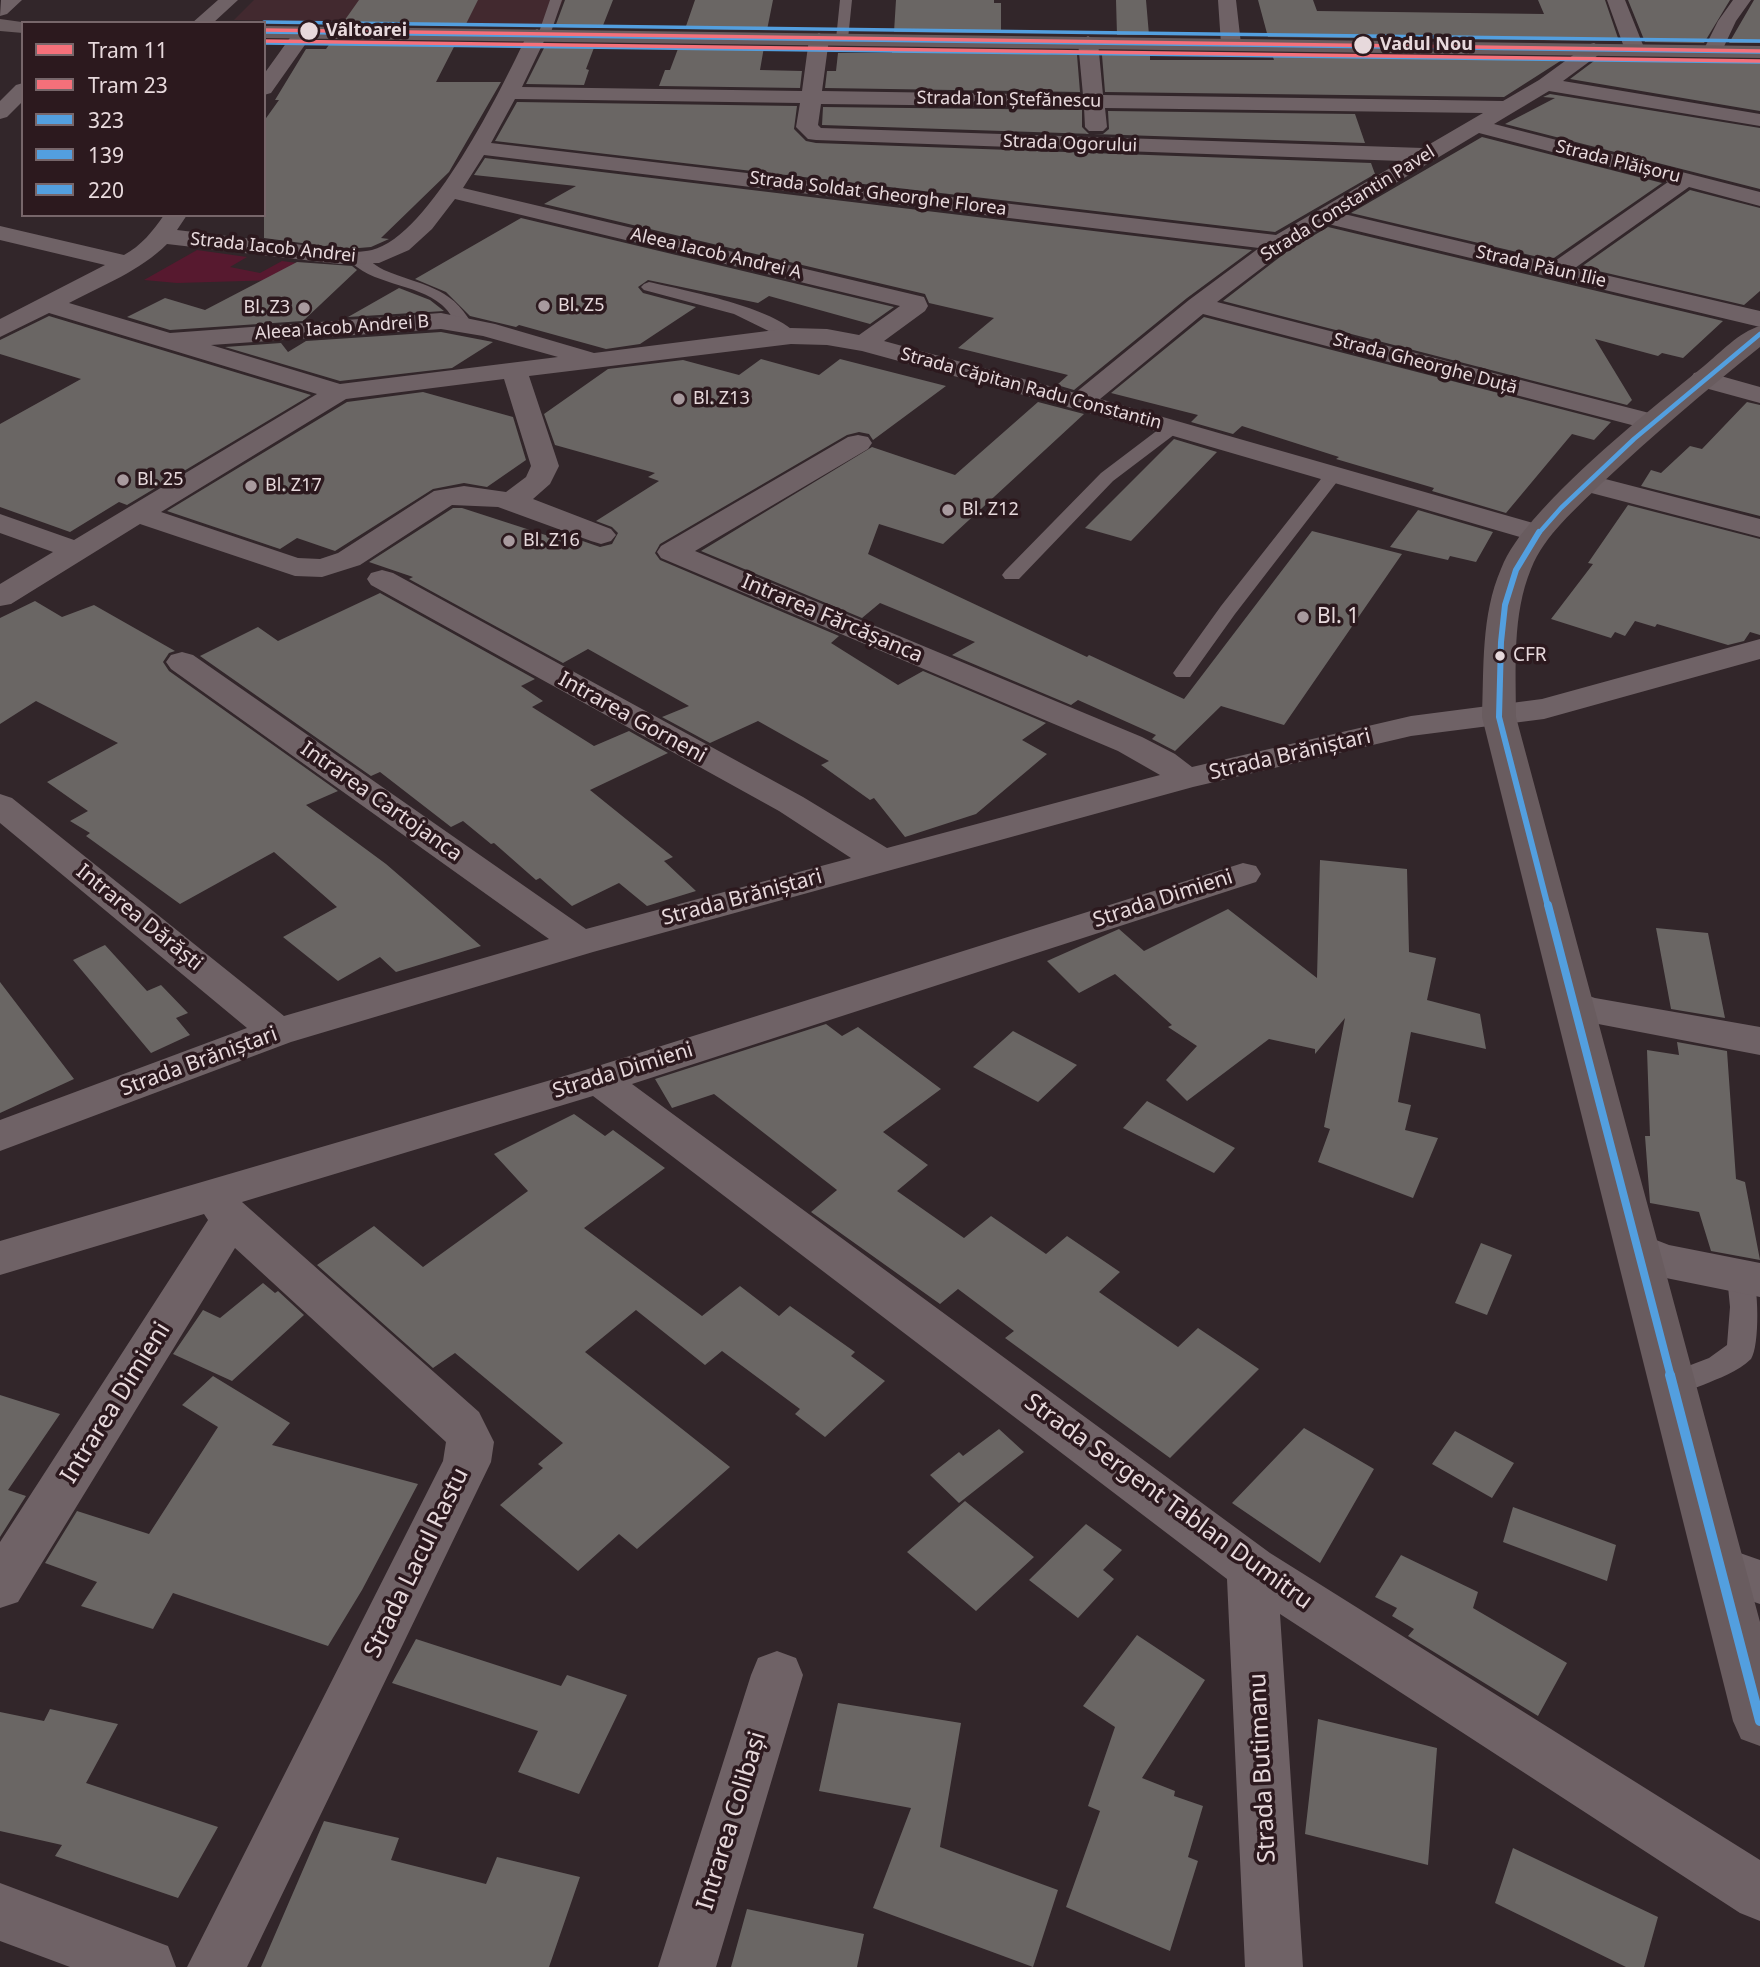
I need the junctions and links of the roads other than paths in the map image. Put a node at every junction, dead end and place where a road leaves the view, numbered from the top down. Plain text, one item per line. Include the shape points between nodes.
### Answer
1 (13, 0) edge
2 (229, 0) edge
3 (556, 0) edge
4 (846, 0) edge
5 (1227, 0) edge
6 (1616, 0) edge
7 (1742, 0) edge
8 (0, 10) edge
9 (203, 21) edge
10 (0, 25) edge
11 (21, 26) edge
12 (266, 32) edge
13 (304, 32) junction
14 (541, 35) junction
15 (819, 39) junction
16 (842, 39) junction
17 (1088, 42) junction
18 (1231, 44) junction
19 (1594, 49) junction
20 (1635, 50) junction
21 (1713, 51) junction
22 (1760, 52) edge
23 (1546, 84) junction
24 (266, 86) edge
25 (21, 91) edge
26 (508, 93) junction
27 (810, 98) junction
28 (1094, 101) junction
29 (1509, 107) junction
30 (0, 113) edge
31 (1760, 120) edge
32 (1476, 126) junction
33 (866, 138) junction
34 (1098, 145) junction
35 (477, 148) junction
36 (1426, 155) junction
37 (847, 174) junction
38 (1685, 180) junction
39 (449, 191) junction
40 (1760, 199) edge
41 (1322, 216) junction
42 (175, 217) edge
43 (0, 233) edge
44 (161, 236) junction
45 (1280, 243) junction
46 (355, 258) junction
47 (129, 263) junction
48 (1556, 271) junction
49 (649, 287) dead end
50 (49, 304) junction
51 (1198, 305) junction
52 (1760, 319) edge
53 (464, 324) junction
54 (0, 329) edge
55 (1760, 334) edge
56 (791, 336) junction
57 (167, 341) junction
58 (864, 344) junction
59 (597, 360) junction
60 (514, 371) junction
61 (1703, 379) junction
62 (339, 392) junction
63 (1760, 396) edge
64 (1080, 402) junction
65 (1651, 422) junction
66 (1173, 427) junction
67 (858, 443) dead end
68 (1334, 474) junction
69 (1586, 483) junction
70 (509, 502) junction
71 (138, 514) junction
72 (0, 523) edge
73 (1760, 528) edge
74 (1537, 533) junction
75 (601, 535) dead end
76 (77, 551) junction
77 (1012, 575) dead end
78 (382, 579) dead end
79 (0, 597) edge
80 (1760, 649) edge
81 (182, 662) dead end
82 (1183, 674) dead end
83 (1499, 717) junction
84 (1185, 779) junction
85 (0, 805) edge
86 (880, 860) junction
87 (1243, 874) dead end
88 (580, 943) junction
89 (1574, 1004) junction
90 (278, 1032) junction
91 (1760, 1041) edge
92 (599, 1080) junction
93 (0, 1136) edge
94 (222, 1206) junction
95 (1638, 1251) junction
96 (0, 1258) edge
97 (1750, 1278) edge
98 (1672, 1384) junction
99 (1252, 1569) junction
100 (1740, 1575) edge
101 (0, 1586) edge
102 (777, 1675) dead end
103 (1760, 1721) edge
104 (1760, 1893) edge
105 (0, 1912) edge
106 (147, 1967) edge
107 (216, 1967) edge
108 (687, 1967) edge
109 (1274, 1967) edge

1 - 8 street
2 - 9 street
3 - 14 lane
4 - 16 lane
5 - 18 street
6 - 20 street
7 - 21 street
10 - 11 main road
12 - 13 main road
13 - 14 main road
13 - 24 street
14 - 15 main road
14 - 26 street, Strada Iacob Andrei
15 - 16 main road
15 - 27 street, Strada Ogorului
16 - 17 main road
17 - 18 main road
17 - 28 street
18 - 19 main road
19 - 20 main road
19 - 23 street, Strada Constantin Pavel
20 - 21 main road
21 - 22 main road
23 - 29 street, Strada Constantin Pavel
23 - 31 street
25 - 30 street
26 - 27 street, Strada Ion Ștefănescu
26 - 35 street, Strada Iacob Andrei
27 - 28 street, Strada Ion Ștefănescu
27 - 33 street, Strada Ogorului via 810,132
28 - 29 street, Strada Ion Ștefănescu
28 - 34 street
29 - 32 street, Strada Constantin Pavel
32 - 36 street, Strada Constantin Pavel
32 - 38 street, Strada Plăișoru
33 - 34 street, Strada Ogorului
33 - 37 street
34 - 36 street, Strada Ogorului
35 - 37 street, Strada Soldat Gheorghe Florea
35 - 39 street, Strada Iacob Andrei
36 - 41 street, Strada Constantin Pavel
37 - 45 street, Strada Soldat Gheorghe Florea
38 - 40 street, Strada Plăișoru
38 - 48 street
39 - 46 street, Strada Iacob Andrei via 401,246 379,256
39 - 58 street, Aleea Iacob Andrei A via 915,302 916,306
41 - 45 street, Strada Constantin Pavel
41 - 48 street, Strada Păun Ilie
42 - 44 street
43 - 47 street
44 - 46 street, Strada Iacob Andrei
44 - 47 street, Strada Iacob Andrei
45 - 51 street, Strada Constantin Pavel
46 - 53 lane via 364,267 453,306
47 - 50 street, Strada Iacob Andrei
48 - 52 street, Strada Păun Ilie
49 - 56 lane via 757,315
50 - 54 street, Strada Iacob Andrei
50 - 57 street, Aleea Iacob Andrei B
51 - 64 street, Strada Constantin Pavel
51 - 65 street, Strada Gheorghe Duță
53 - 57 street, Aleea Iacob Andrei B via 416,321
53 - 59 street, Aleea Iacob Andrei B
55 - 61 main road
56 - 58 street, Strada Căpitan Radu Constantin
56 - 59 street, Strada Căpitan Radu Constantin
57 - 62 street, Aleea Iacob Andrei B
58 - 64 street, Strada Căpitan Radu Constantin
59 - 60 street, Strada Căpitan Radu Constantin
60 - 62 street, Strada Căpitan Radu Constantin
60 - 70 street via 545,466 537,483
61 - 63 street
61 - 65 main road
62 - 71 street, Strada Căpitan Radu Constantin
64 - 66 street, Strada Căpitan Radu Constantin
65 - 69 main road
66 - 68 street, Strada Căpitan Radu Constantin
66 - 77 lane via 1107,477
67 - 84 street, Intrarea Fărcășanca via 672,552 1130,744
68 - 74 street, Strada Căpitan Radu Constantin
68 - 82 lane
69 - 73 street
69 - 74 main road
70 - 71 street via 479,494 444,497 349,559 322,568 275,562
70 - 75 street
71 - 76 street, Strada Căpitan Radu Constantin
72 - 76 street
74 - 83 main road via 1516,569 1507,600
76 - 79 street, Strada Căpitan Radu Constantin
78 - 86 street, Intrarea Gorneni via 791,804
80 - 83 street, Strada Brăniștari via 1544,709
81 - 88 street, Intrarea Cartojanca
83 - 84 street, Strada Brăniștari via 1411,726
83 - 89 main road
84 - 86 street, Strada Brăniștari
85 - 90 street, Intrarea Dărăști
86 - 88 street, Strada Brăniștari
87 - 92 street, Strada Dimieni
88 - 90 street, Strada Brăniștari
89 - 91 street via 1586,1010
89 - 95 main road
90 - 93 street, Strada Brăniștari
92 - 94 street, Strada Dimieni
92 - 99 street, Strada Sergent Tablan Dumitru
94 - 96 street, Strada Dimieni
94 - 101 street, Intrarea Dimieni
94 - 107 street, Strada Lacul Rastu via 462,1426 470,1442 467,1462
95 - 97 street
95 - 98 main road
97 - 98 lane via 1741,1350 1719,1366
98 - 100 main road
99 - 104 street, Strada Sergent Tablan Dumitru
99 - 109 street, Strada Butimanu
100 - 103 main road
102 - 108 street, Intrarea Colibași
105 - 106 street

